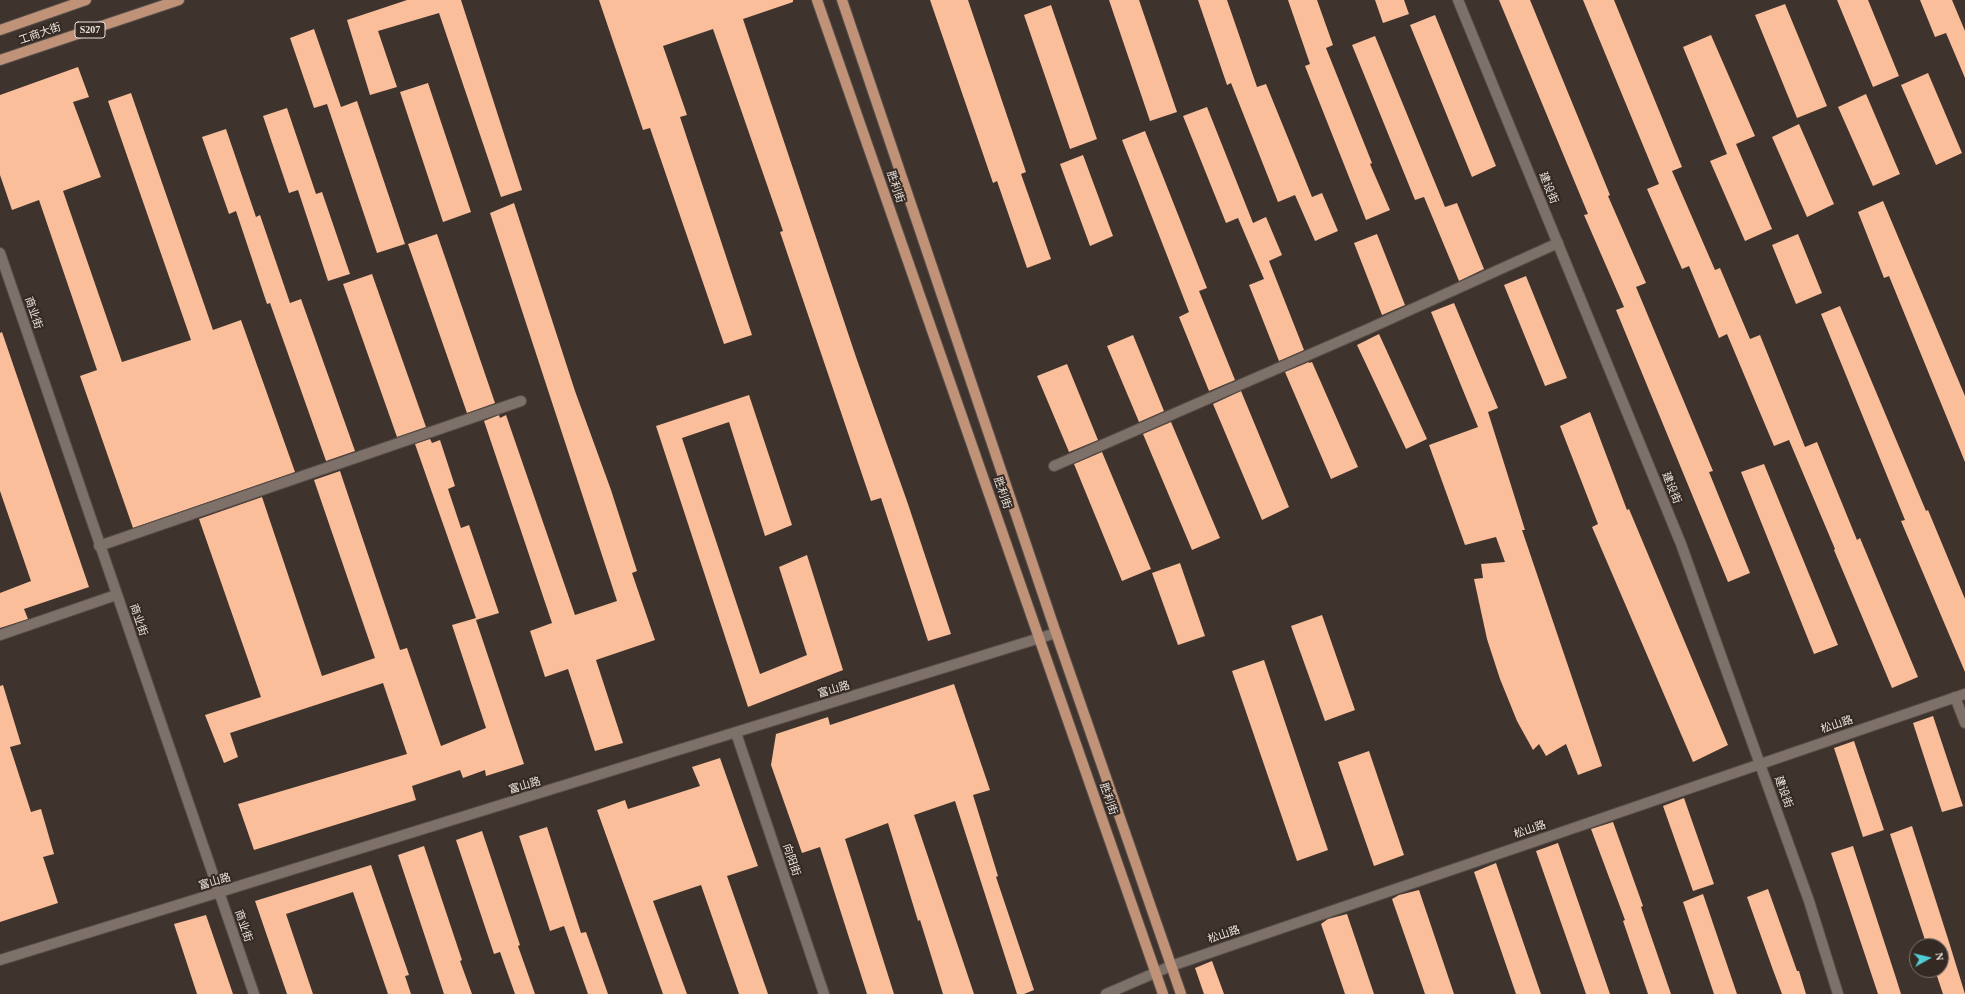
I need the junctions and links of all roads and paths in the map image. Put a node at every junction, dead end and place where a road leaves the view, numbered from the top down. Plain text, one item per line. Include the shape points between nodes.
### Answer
1 (86, 0) edge
2 (179, 0) edge
3 (817, 0) edge
4 (842, 0) edge
5 (1458, 0) edge
6 (0, 30) edge
7 (0, 60) edge
8 (1558, 243) junction
9 (0, 253) edge
10 (521, 401) dead end
11 (1054, 466) dead end
12 (99, 546) junction
13 (116, 595) junction
14 (1056, 632) junction
15 (0, 635) edge
16 (1040, 639) junction
17 (1960, 696) edge
18 (1965, 724) edge
19 (736, 733) junction
20 (1760, 764) junction
21 (219, 893) junction
22 (0, 960) edge
23 (1171, 966) junction
24 (1155, 972) junction
25 (254, 994) edge
26 (824, 994) edge
27 (1106, 994) edge
28 (1163, 994) edge
29 (1181, 994) edge
30 (1838, 994) edge

1 - 6 main road, 工商大街
2 - 7 main road, 工商大街 / S207
3 - 16 main road, 胜利街
4 - 14 main road, 胜利街
5 - 8 street, 建设街
8 - 11 street
8 - 20 street, 建设街 via 1681,544
9 - 12 street, 商业街
10 - 12 street
12 - 13 street, 商业街
13 - 15 street
13 - 21 street, 商业街
14 - 16 street, 富山路
14 - 23 main road, 胜利街
16 - 19 street, 富山路
16 - 24 main road, 胜利街
17 - 18 street
17 - 20 street, 松山路
19 - 21 street, 富山路
19 - 26 street, 向阳街
20 - 23 street, 松山路
20 - 30 street, 建设街 via 1809,901
21 - 22 street, 富山路
21 - 25 street, 商业街
23 - 24 street, 松山路
23 - 29 main road, 胜利街
24 - 27 street, 松山路
24 - 28 main road, 胜利街

